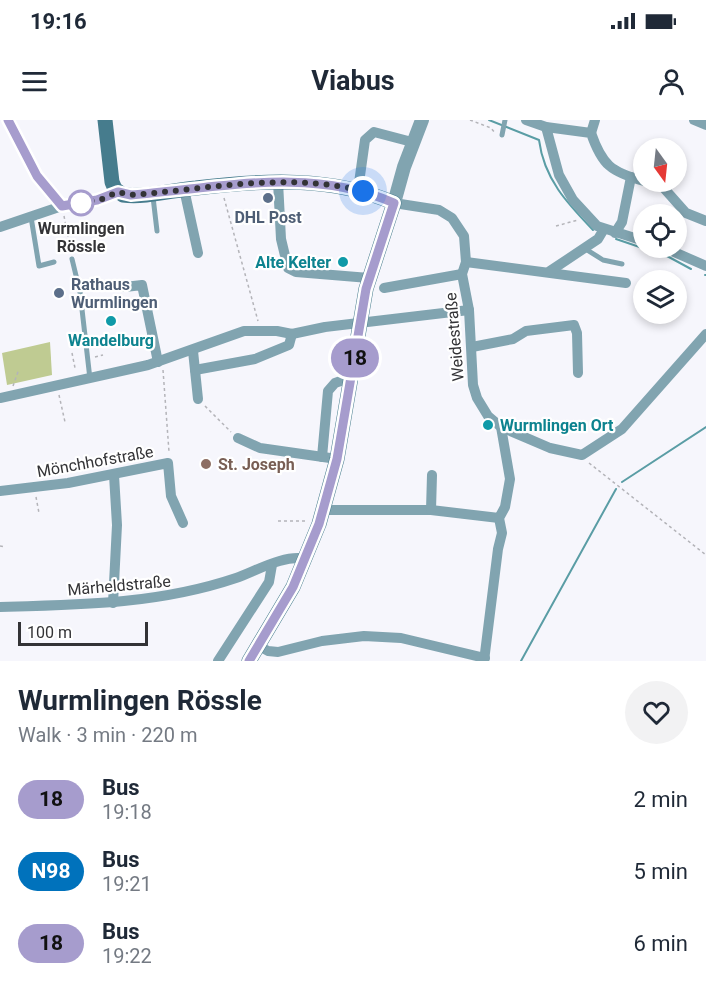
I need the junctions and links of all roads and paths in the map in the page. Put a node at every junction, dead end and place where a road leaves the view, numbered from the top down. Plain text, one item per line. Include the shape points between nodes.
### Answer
1 (8, 120) edge
2 (105, 120) edge
3 (422, 120) edge
4 (470, 120) edge
5 (526, 120) edge
6 (595, 120) edge
7 (694, 120) edge
8 (505, 122) edge
9 (706, 125) edge
10 (546, 127) junction
11 (591, 133) junction
12 (502, 134) joint
13 (412, 142) junction
14 (631, 177) joint
15 (278, 182) junction
16 (220, 185) junction
17 (184, 189) junction
18 (358, 190) junction
19 (118, 192) junction
20 (667, 192) edge
21 (152, 193) junction
22 (394, 203) junction
23 (62, 206) junction
24 (31, 217) junction
25 (578, 220) dead end
26 (706, 221) edge
27 (555, 226) dead end
28 (0, 227) edge
29 (604, 229) junction
30 (157, 231) dead end
31 (615, 233) junction
32 (633, 238) edge
33 (584, 248) junction
34 (198, 253) dead end
35 (71, 256) joint
36 (687, 258) edge
37 (54, 262) dead end
38 (466, 262) junction
39 (622, 264) dead end
40 (706, 267) edge
41 (550, 271) junction
42 (462, 274) junction
43 (369, 278) junction
44 (626, 283) dead end
45 (125, 287) joint
46 (384, 288) dead end
47 (80, 292) junction
48 (469, 310) junction
49 (360, 325) junction
50 (260, 330) junction
51 (292, 334) junction
52 (706, 334) edge
53 (472, 347) junction
54 (193, 351) junction
55 (72, 352) dead end
56 (103, 355) dead end
57 (96, 357) dead end
58 (160, 361) junction
59 (75, 368) dead end
60 (19, 369) dead end
61 (195, 370) junction
62 (578, 373) dead end
63 (352, 377) junction
64 (90, 379) junction
65 (57, 386) junction
66 (12, 396) junction
67 (0, 398) edge
68 (198, 399) joint
69 (65, 422) dead end
70 (501, 427) junction
71 (238, 438) joint
72 (582, 455) junction
73 (329, 458) junction
74 (168, 463) junction
75 (114, 475) junction
76 (432, 475) dead end
77 (33, 488) junction
78 (0, 491) edge
79 (430, 510) junction
80 (39, 513) dead end
81 (322, 516) junction
82 (499, 518) junction
83 (278, 521) dead end
84 (183, 523) dead end
85 (0, 546) edge
86 (5, 547) dead end
87 (706, 555) edge
88 (306, 559) junction
89 (272, 565) junction
90 (113, 603) junction
91 (0, 606) edge
92 (259, 646) junction
93 (485, 660) edge
94 (218, 661) edge
95 (249, 661) edge

1 - 23 street via 37,176
2 - 19 main road via 111,177
3 - 13 street
4 - 12 path
5 - 10 street
6 - 11 street
7 - 9 street
8 - 12 lane
10 - 11 street
10 - 29 street via 563,186
11 - 14 street via 599,157
13 - 18 street via 374,132 365,140
13 - 22 street
14 - 31 street via 622,222
15 - 16 main road
15 - 18 main road
15 - 43 street via 281,239 288,268
16 - 17 main road
16 - 50 path
17 - 21 main road
17 - 34 street
18 - 22 main road
19 - 21 main road
19 - 23 street
20 - 26 street via 686,213
21 - 30 lane
22 - 38 street via 446,213 464,236
22 - 43 main road
23 - 24 street
23 - 35 path
24 - 28 street
24 - 37 lane via 39,266
25 - 27 path
29 - 31 street
29 - 33 street via 598,239
31 - 32 street
33 - 39 lane via 603,260
33 - 41 street
35 - 47 lane
36 - 40 street
38 - 41 street
38 - 42 street, Weidestraße
41 - 44 street
42 - 46 street
42 - 48 street, Weidestraße
43 - 49 main road
45 - 47 path
45 - 58 street via 142,285
47 - 64 lane
48 - 49 street
48 - 53 street, Weidestraße
49 - 51 street
49 - 63 main road
50 - 51 street
50 - 54 street via 238,333
51 - 61 street via 288,345 266,355
52 - 72 street via 622,429
53 - 62 street via 513,339 526,331 574,325
53 - 70 street, Weidestraße via 474,392 488,416
54 - 58 street
54 - 61 street
55 - 59 path
56 - 57 path
58 - 64 street
58 - 74 path
60 - 66 path
61 - 68 street
63 - 73 main road
63 - 73 street via 334,383 328,391
64 - 65 street
65 - 66 street
65 - 69 path
66 - 67 street
68 - 71 path
70 - 72 street, Weidestraße via 551,449
70 - 82 street via 510,479
71 - 73 street via 260,448
72 - 87 path
73 - 81 main road
74 - 75 street, Mönchhofstraße
74 - 84 street, Mönchhofstraße via 171,496
75 - 77 street, Mönchhofstraße
75 - 90 street via 117,525
76 - 79 street
77 - 78 street, Mönchhofstraße
77 - 80 path
79 - 81 street
79 - 82 street
81 - 83 path
81 - 88 main road
82 - 93 street via 502,533
85 - 86 path
88 - 89 street, Märheldstraße via 291,558
88 - 92 main road
89 - 90 street, Märheldstraße via 186,593
89 - 94 street via 269,582
90 - 91 street, Märheldstraße
92 - 93 street via 278,652 326,640 376,636 401,638
92 - 95 main road

